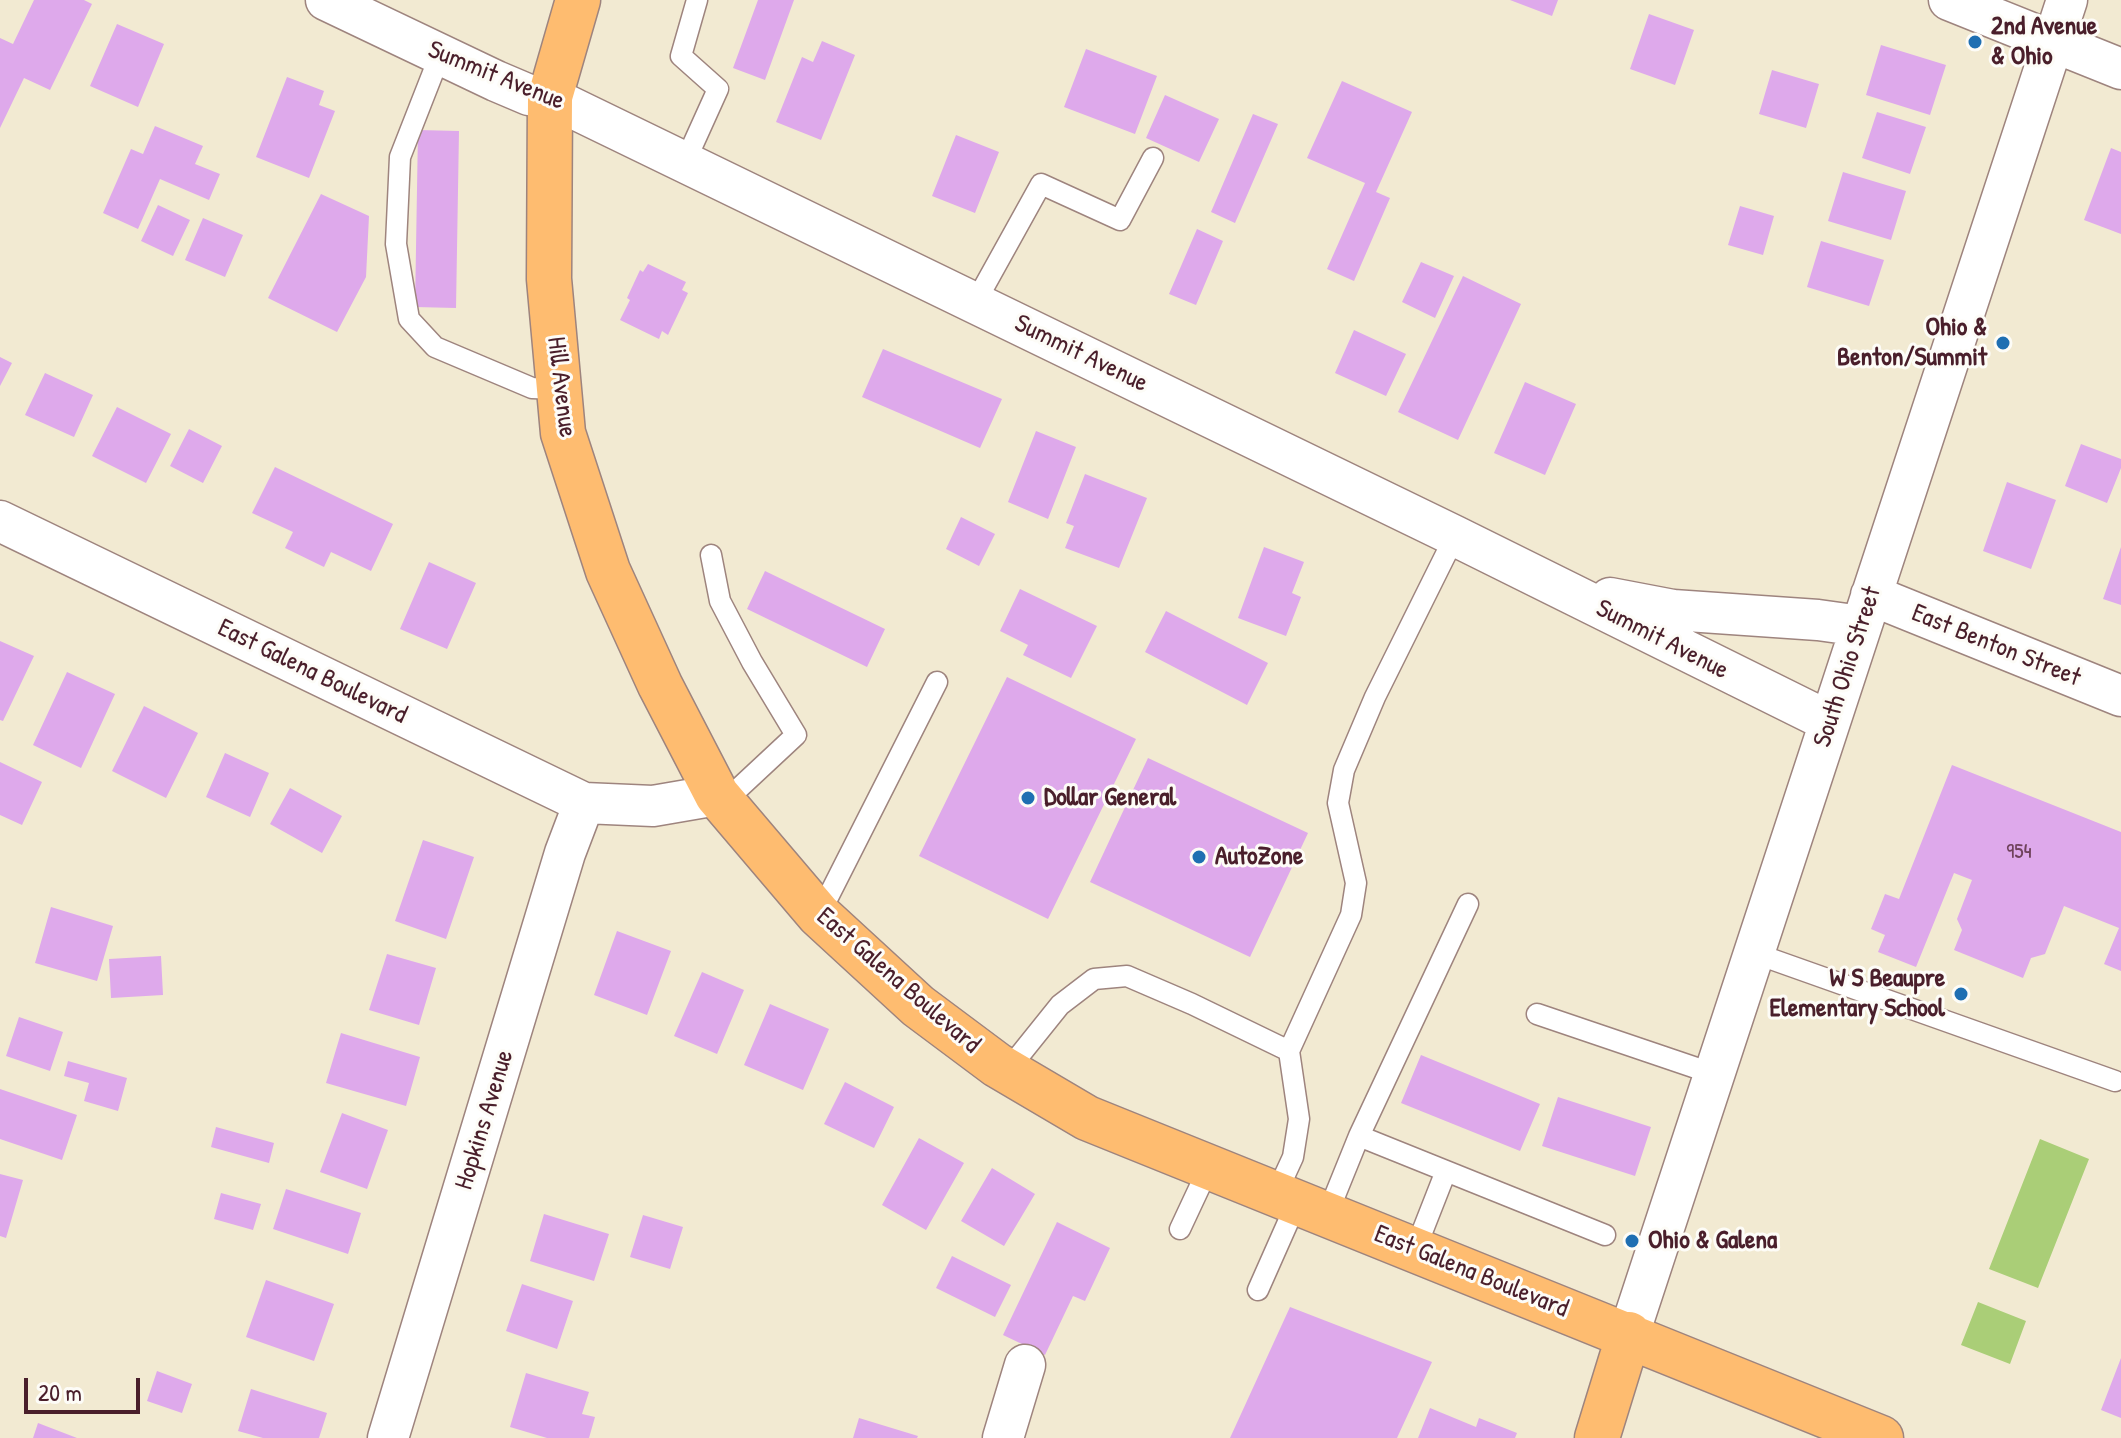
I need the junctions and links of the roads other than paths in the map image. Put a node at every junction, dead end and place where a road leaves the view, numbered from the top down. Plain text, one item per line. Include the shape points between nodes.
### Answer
1 (326, 0) edge
2 (578, 0) edge
3 (697, 0) edge
4 (1949, 0) edge
5 (2067, 0) edge
6 (2054, 42) junction
7 (440, 55) junction
8 (2121, 69) edge
9 (550, 97) junction
10 (1153, 158) dead end
11 (685, 162) junction
12 (975, 303) junction
13 (559, 389) junction
14 (0, 521) edge
15 (1455, 536) junction
16 (711, 555) dead end
17 (1516, 566) junction
18 (1866, 610) junction
19 (937, 682) dead end
20 (2121, 696) edge
21 (1830, 722) junction
22 (720, 799) junction
23 (584, 803) junction
24 (1468, 904) dead end
25 (819, 915) junction
26 (1754, 953) junction
27 (1537, 1014) dead end
28 (1289, 1051) junction
29 (1007, 1071) junction
30 (1714, 1074) junction
31 (2115, 1081) dead end
32 (1359, 1136) junction
33 (1209, 1167) junction
34 (1446, 1171) junction
35 (1300, 1204) junction
36 (1180, 1229) dead end
37 (1605, 1235) dead end
38 (1415, 1250) junction
39 (1258, 1290) dead end
40 (1629, 1334) junction
41 (1025, 1365) dead end
42 (388, 1438) edge
43 (1003, 1438) edge
44 (1597, 1438) edge
45 (1881, 1438) edge

1 - 7 street, Summit Avenue
2 - 9 main road, Hill Avenue
3 - 11 lane via 681,56 718,89
4 - 6 street
5 - 6 street, South Ohio Street
6 - 8 street
6 - 18 street, South Ohio Street
7 - 9 street, Summit Avenue via 529,95
7 - 13 lane via 400,157 396,244 409,319 435,347 532,388
9 - 11 street, Summit Avenue
9 - 13 main road, Hill Avenue via 549,279
10 - 12 lane via 1120,220 1041,184
11 - 12 street, Summit Avenue
12 - 15 street, Summit Avenue
13 - 22 main road, Hill Avenue via 563,433 608,571
14 - 23 street, East Galena Boulevard
15 - 17 street, Summit Avenue
15 - 28 lane via 1344,770 1338,803 1356,883 1351,915
16 - 22 lane via 720,601 796,735
17 - 18 street, East Benton Street via 1624,602 1673,610 1818,620
17 - 21 street, Summit Avenue
18 - 20 street, East Benton Street
18 - 21 street, South Ohio Street
19 - 25 lane
21 - 26 street, South Ohio Street
22 - 23 street, East Galena Boulevard via 653,806
22 - 25 main road, East Galena Boulevard
23 - 42 street, Hopkins Avenue
24 - 32 lane
25 - 29 main road, East Galena Boulevard via 918,1006
26 - 30 street, South Ohio Street
26 - 31 lane
27 - 30 lane
28 - 29 lane via 1127,976 1094,979 1060,1005
28 - 35 lane via 1299,1119 1293,1157
29 - 33 main road, East Galena Boulevard via 1087,1118
30 - 40 street, South Ohio Street
32 - 34 lane
32 - 35 lane
33 - 35 main road, East Galena Boulevard
33 - 36 lane
34 - 37 lane
34 - 38 lane
35 - 38 main road, East Galena Boulevard
35 - 39 lane
38 - 40 main road, East Galena Boulevard
40 - 44 main road
40 - 45 main road, East Galena Boulevard
41 - 43 street

